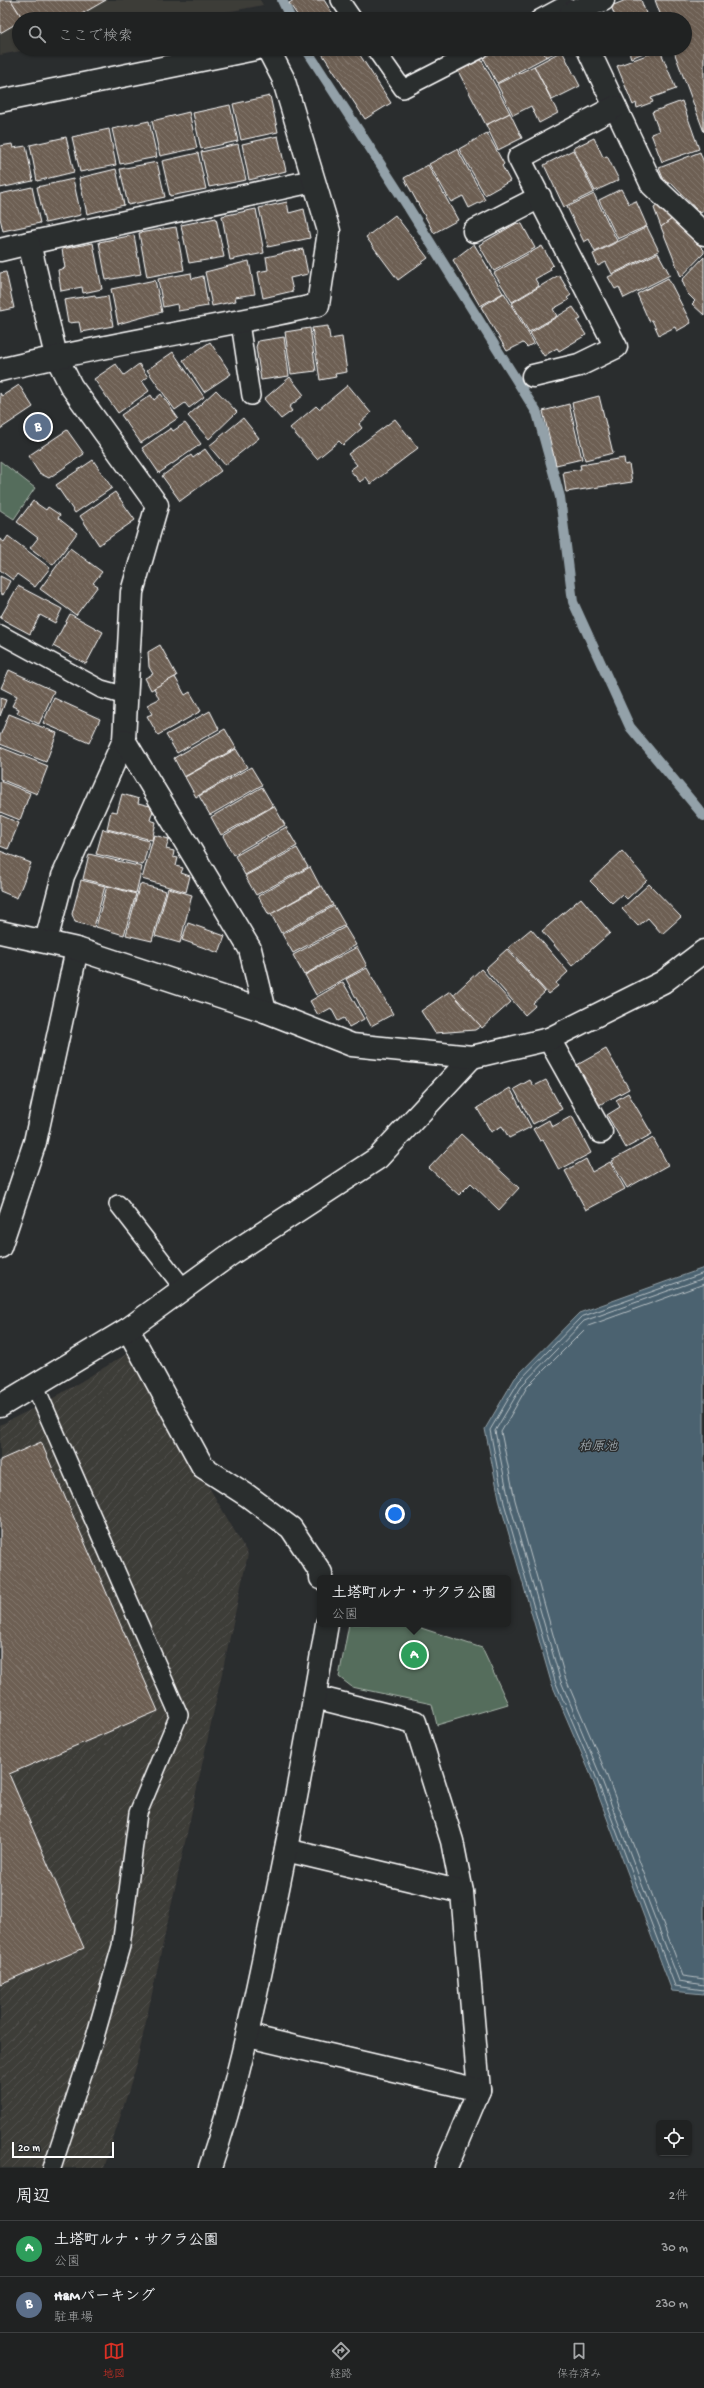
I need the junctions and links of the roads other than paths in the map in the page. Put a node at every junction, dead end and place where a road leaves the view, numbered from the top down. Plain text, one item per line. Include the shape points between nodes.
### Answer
1 (340, 0) edge
2 (603, 0) edge
3 (568, 9) edge
4 (348, 12) edge
5 (221, 56) edge
6 (272, 56) edge
7 (380, 56) edge
8 (467, 56) edge
9 (591, 56) edge
10 (0, 101) edge
11 (615, 107) junction
12 (313, 181) junction
13 (540, 197) junction
14 (474, 231) dead end
15 (704, 234) edge
16 (29, 243) junction
17 (0, 250) edge
18 (240, 323) junction
19 (56, 356) junction
20 (0, 370) edge
21 (533, 376) dead end
22 (252, 396) dead end
23 (0, 634) edge
24 (126, 696) junction
25 (124, 740) junction
26 (0, 932) edge
27 (46, 941) junction
28 (77, 949) junction
29 (704, 951) edge
30 (265, 1011) junction
31 (549, 1039) junction
32 (472, 1057) junction
33 (601, 1132) dead end
34 (118, 1204) dead end
35 (0, 1247) edge
36 (184, 1288) junction
37 (128, 1329) junction
38 (35, 1386) junction
39 (2, 1400) edge
40 (321, 1575) edge
41 (326, 1627) edge
42 (315, 1696) junction
43 (286, 1850) junction
44 (462, 1892) junction
45 (248, 2036) junction
46 (480, 2090) junction
47 (52, 2168) edge
48 (210, 2168) edge
49 (446, 2168) edge

1 - 4 lane
2 - 3 street
5 - 10 street
6 - 12 street via 283,78
7 - 8 lane via 403,89
9 - 11 street
11 - 13 street via 519,158
11 - 15 street via 652,185
12 - 16 street
12 - 18 street via 329,231 318,305
13 - 14 street
13 - 21 street via 616,347 579,365
16 - 17 street
16 - 19 street
18 - 19 street
18 - 22 lane
19 - 20 street
19 - 24 street via 71,386 157,505 132,592
23 - 24 lane via 100,689
24 - 25 street
25 - 27 street via 64,876
25 - 30 street via 250,949
26 - 27 street
27 - 28 street
28 - 30 street
28 - 35 street via 35,1142
29 - 31 street via 663,982
30 - 32 street via 352,1045
31 - 32 street
31 - 33 street
32 - 36 street via 378,1158 231,1254
34 - 36 lane
36 - 37 street
37 - 38 street
37 - 40 street via 203,1467 291,1528
38 - 39 street
38 - 47 lane via 179,1715 138,1813 121,1946 95,2037
41 - 42 street
42 - 43 street
42 - 44 street via 415,1722 452,1841
43 - 44 street
43 - 45 street
44 - 46 street
45 - 46 street
45 - 48 street via 230,2110
46 - 49 street

